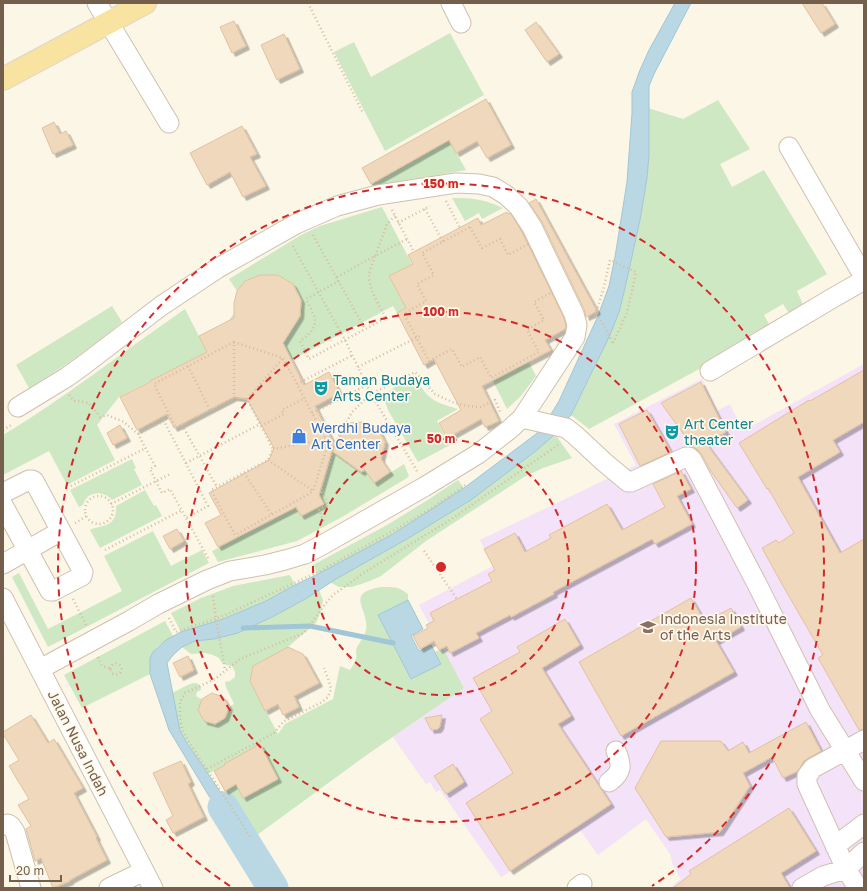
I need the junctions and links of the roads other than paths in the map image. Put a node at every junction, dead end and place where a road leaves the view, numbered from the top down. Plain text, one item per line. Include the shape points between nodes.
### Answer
1 (97, 3) edge
2 (145, 3) edge
3 (450, 3) edge
4 (108, 23) junction
5 (461, 23) dead end
6 (3, 79) edge
7 (169, 123) dead end
8 (789, 147) dead end
9 (864, 279) edge
10 (710, 371) dead end
11 (10, 411) edge
12 (522, 418) junction
13 (3, 493) edge
14 (3, 505) edge
15 (61, 531) junction
16 (28, 550) junction
17 (3, 564) edge
18 (3, 598) edge
19 (40, 669) junction
20 (864, 740) edge
21 (616, 751) dead end
22 (844, 751) junction
23 (864, 781) edge
24 (609, 782) dead end
25 (864, 824) edge
26 (3, 825) edge
27 (835, 846) junction
28 (864, 852) edge
29 (846, 869) junction
30 (144, 871) junction
31 (32, 888) edge
32 (109, 888) edge
33 (153, 888) edge
34 (802, 888) edge
35 (858, 888) edge

1 - 4 street
2 - 4 main road
3 - 5 street
4 - 6 main road
4 - 7 street
8 - 9 street
9 - 10 street
11 - 12 street via 67,377 167,302 218,268 296,224 337,206 378,196 456,183 493,187 519,207 532,227 574,314 577,325 575,337
12 - 19 street via 478,454 305,554 230,571 207,580
12 - 22 street via 569,430 628,482 686,457 692,460 820,710
13 - 15 street via 32,480
14 - 16 street
15 - 16 street
15 - 16 street via 83,572 82,576 50,591
16 - 17 street
18 - 19 street, Jalan Nusa Indah
19 - 30 street, Jalan Nusa Indah
20 - 22 street
21 - 24 street via 620,769 618,775
22 - 23 street
22 - 27 street via 813,768 806,776 807,784
25 - 27 street
26 - 31 street via 8,824 15,832
27 - 29 street
28 - 29 street
29 - 34 street via 823,876
29 - 35 street
30 - 32 street
30 - 33 street, Jalan Nusa Indah

